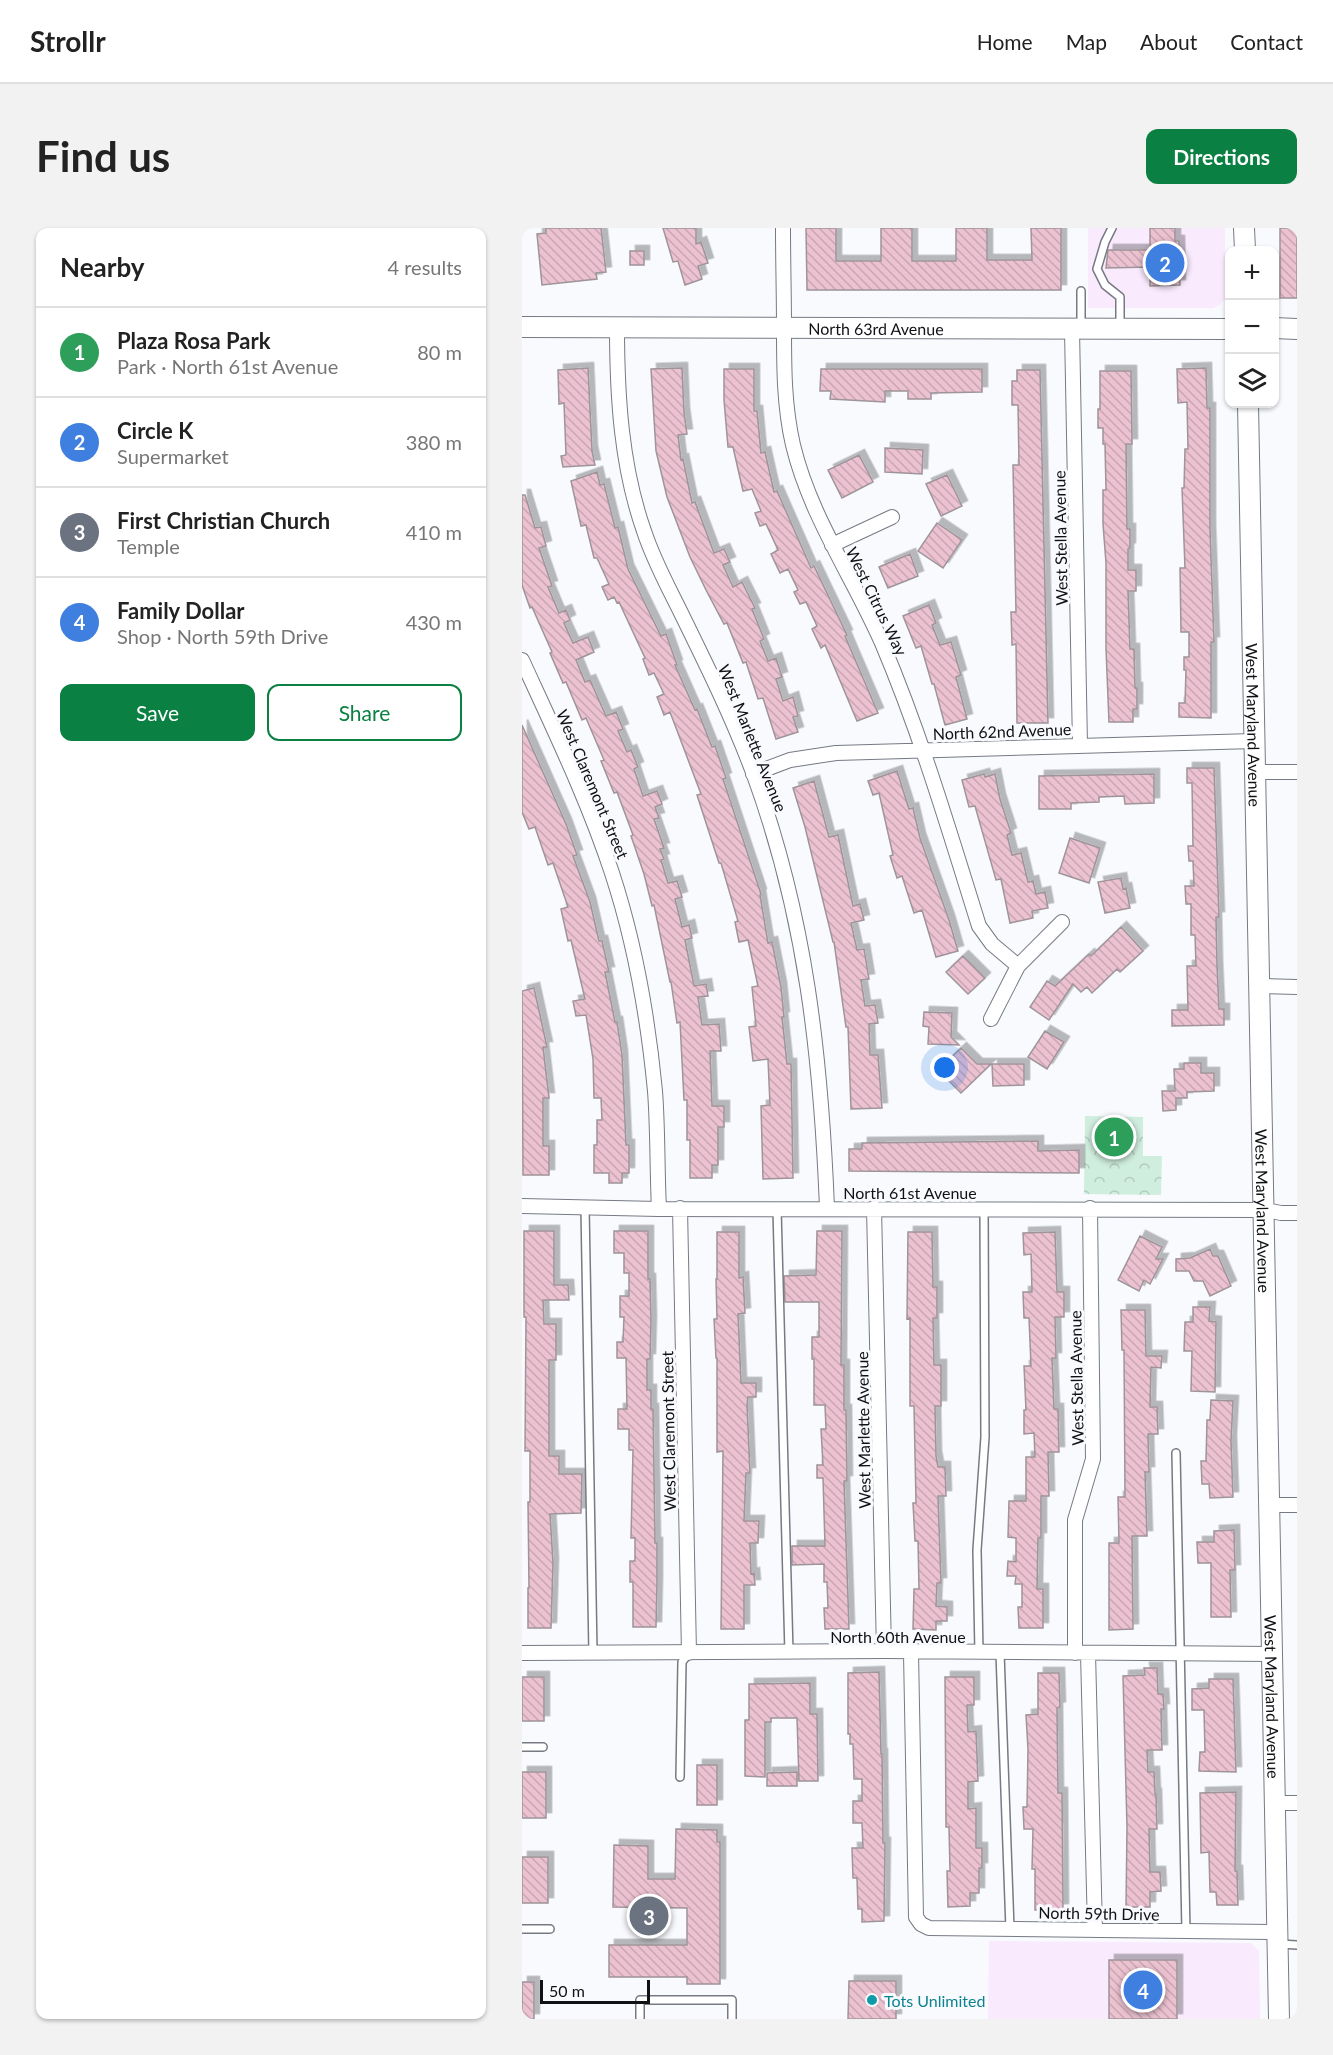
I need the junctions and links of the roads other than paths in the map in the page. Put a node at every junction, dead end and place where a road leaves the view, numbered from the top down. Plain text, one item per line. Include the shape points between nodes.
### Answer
1 (783, 228) edge
2 (1112, 228) edge
3 (1244, 228) edge
4 (1245, 246) edge
5 (1081, 291) dead end
6 (522, 327) edge
7 (617, 327) junction
8 (784, 328) junction
9 (1279, 328) edge
10 (1076, 329) junction
11 (1120, 329) junction
12 (1225, 329) edge
13 (1297, 329) edge
14 (1248, 408) edge
15 (892, 517) dead end
16 (832, 545) junction
17 (522, 660) edge
18 (1254, 741) junction
19 (1080, 745) junction
20 (924, 749) junction
21 (1255, 772) junction
22 (1297, 772) edge
23 (753, 774) junction
24 (1062, 922) dead end
25 (1018, 966) junction
26 (1259, 987) junction
27 (1297, 987) edge
28 (991, 1020) dead end
29 (522, 1206) edge
30 (585, 1207) junction
31 (681, 1208) junction
32 (827, 1208) junction
33 (874, 1208) junction
34 (984, 1208) junction
35 (1090, 1208) junction
36 (659, 1209) junction
37 (777, 1209) junction
38 (1264, 1210) junction
39 (1297, 1213) edge
40 (1176, 1453) dead end
41 (1271, 1505) junction
42 (1297, 1505) edge
43 (884, 1651) junction
44 (522, 1653) edge
45 (593, 1653) junction
46 (689, 1653) junction
47 (789, 1653) junction
48 (911, 1653) junction
49 (979, 1653) junction
50 (1000, 1653) junction
51 (1082, 1653) junction
52 (1180, 1653) junction
53 (1274, 1654) junction
54 (522, 1747) edge
55 (543, 1747) dead end
56 (680, 1777) dead end
57 (1277, 1803) junction
58 (1297, 1803) edge
59 (522, 1929) edge
60 (550, 1929) dead end
61 (1010, 1929) junction
62 (1095, 1930) junction
63 (1186, 1931) junction
64 (1284, 1940) edge
65 (640, 2019) edge
66 (732, 2019) edge
67 (1280, 2019) edge

1 - 8 street, West Citrus Way
2 - 11 lane via 1097,269 1105,285 1119,297
3 - 4 street
5 - 10 lane
6 - 7 street, North 63rd Avenue
7 - 8 street, North 63rd Avenue
7 - 23 street, West Marlette Avenue via 620,420 644,531 724,701
8 - 10 street, North 63rd Avenue
8 - 16 street, West Citrus Way via 786,409 793,446
9 - 13 street
10 - 11 street, North 63rd Avenue
10 - 19 street, West Stella Avenue
11 - 12 street, North 63rd Avenue
14 - 18 street, West Maryland Avenue
15 - 16 street
16 - 20 street, West Citrus Way via 881,641
17 - 36 street, West Claremont Street via 589,809 613,874 633,948 655,1093
18 - 19 street, North 62nd Avenue
18 - 21 street, West Maryland Avenue
19 - 20 street, North 62nd Avenue
20 - 23 street, North 62nd Avenue via 814,755
20 - 25 street, West Citrus Way via 979,926 992,944
21 - 22 street
21 - 26 street, West Maryland Avenue
23 - 32 street, West Marlette Avenue via 786,875 802,944 819,1069
24 - 25 street
25 - 28 street
26 - 27 street
26 - 38 street, West Maryland Avenue
29 - 30 street, North 61st Avenue
30 - 36 street, North 61st Avenue
30 - 45 lane
31 - 36 street, North 61st Avenue
31 - 37 street, North 61st Avenue
31 - 46 street, West Claremont Street
32 - 33 street, North 61st Avenue
32 - 37 street, North 61st Avenue
33 - 34 street, North 61st Avenue
33 - 43 street, West Marlette Avenue
34 - 35 street, North 61st Avenue
34 - 49 lane via 985,1437 977,1550
35 - 38 street, North 61st Avenue
35 - 51 street, West Stella Avenue via 1093,1459 1075,1520
37 - 47 lane
38 - 39 street, North 61st Avenue
38 - 41 street, West Maryland Avenue
40 - 52 lane
41 - 42 street
41 - 53 street, West Maryland Avenue
43 - 47 street, North 60th Avenue
43 - 48 street, North 60th Avenue
44 - 45 street, North 60th Avenue
45 - 46 street, North 60th Avenue
46 - 47 street, North 60th Avenue
46 - 56 lane via 682,1662
48 - 49 street, North 60th Avenue
48 - 61 street, North 59th Drive via 916,1917 930,1928
49 - 50 street, North 60th Avenue
50 - 51 street, North 60th Avenue
50 - 61 lane
51 - 52 street, North 60th Avenue
51 - 62 street, West Stella Avenue
52 - 53 street, North 60th Avenue
52 - 63 lane
53 - 57 street, West Maryland Avenue
54 - 55 lane
57 - 58 street
57 - 64 street, West Maryland Avenue
59 - 60 lane
61 - 62 street, North 59th Drive
62 - 63 street, North 59th Drive
63 - 64 street, North 59th Drive
64 - 67 street, West Maryland Avenue
65 - 66 lane via 640,2000 732,2000

